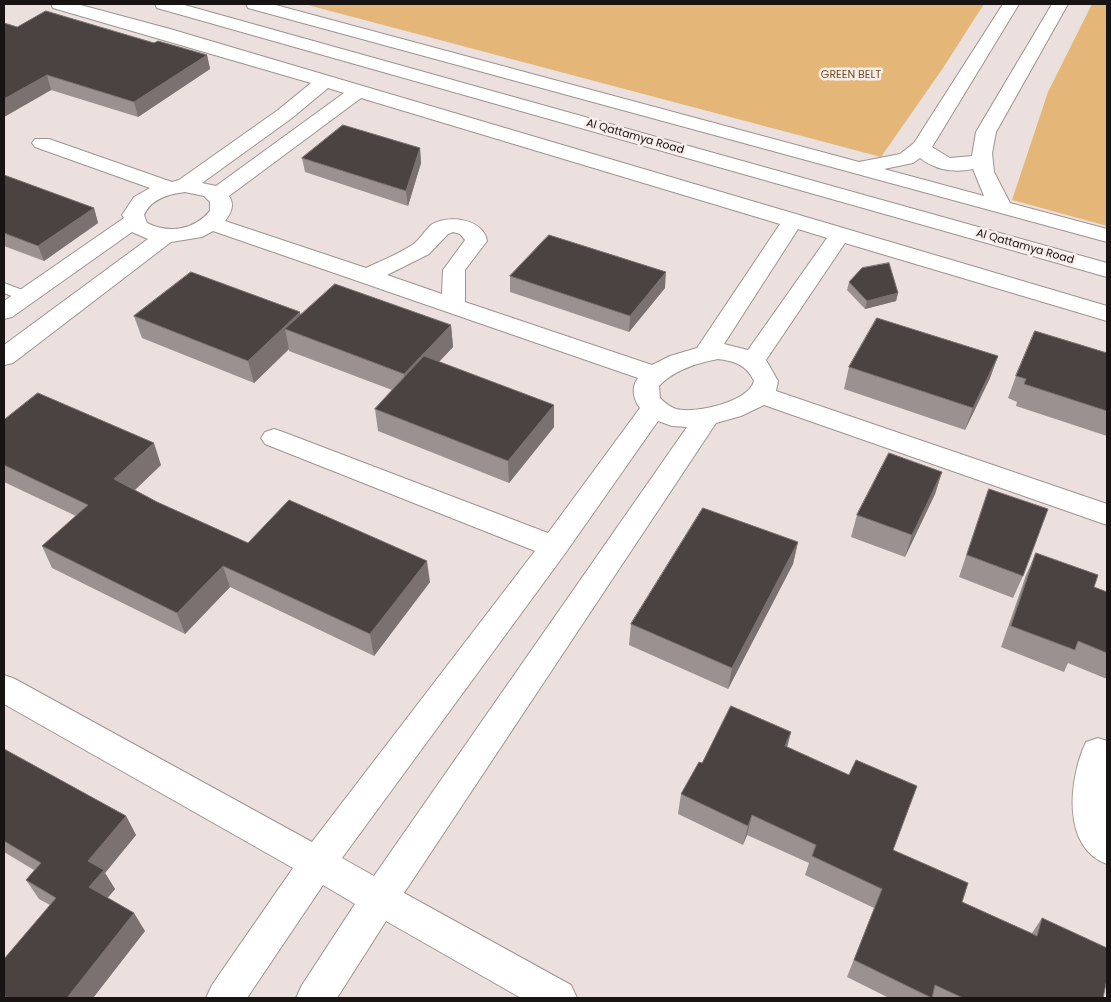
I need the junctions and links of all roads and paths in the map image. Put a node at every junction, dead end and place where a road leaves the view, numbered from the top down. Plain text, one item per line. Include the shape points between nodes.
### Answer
1 (58, 4) edge
2 (162, 4) edge
3 (254, 4) edge
4 (1011, 4) edge
5 (1060, 4) edge
6 (388, 40) junction
7 (359, 60) junction
8 (325, 82) junction
9 (357, 92) junction
10 (42, 143) dead end
11 (922, 147) junction
12 (981, 160) junction
13 (852, 166) junction
14 (178, 187) junction
15 (217, 195) junction
16 (1003, 208) junction
17 (794, 219) junction
18 (134, 221) junction
19 (211, 223) junction
20 (841, 233) junction
21 (166, 236) junction
22 (1107, 236) edge
23 (1107, 270) edge
24 (367, 277) junction
25 (4, 288) edge
26 (26, 296) junction
27 (454, 306) junction
28 (4, 312) edge
29 (1107, 314) edge
30 (706, 353) junction
31 (4, 356) edge
32 (753, 361) junction
33 (653, 374) junction
34 (761, 395) junction
35 (654, 408) junction
36 (707, 417) junction
37 (274, 438) dead end
38 (1107, 515) edge
39 (554, 547) junction
40 (4, 688) edge
41 (1098, 752) dead end
42 (1107, 848) edge
43 (316, 864) junction
44 (380, 898) junction
45 (225, 998) edge
46 (315, 998) edge
47 (558, 998) edge

1 - 8 street
2 - 7 street, Al Qattamya Road
3 - 6 street
4 - 11 street
5 - 12 street via 986,132
6 - 7 street
6 - 13 street
7 - 23 street, Al Qattamya Road
8 - 9 street
8 - 14 street via 278,120
9 - 15 street
9 - 17 street
10 - 14 street
11 - 12 street via 932,158 947,164 964,165
11 - 13 street via 894,163
12 - 16 street via 991,191
13 - 16 street
14 - 15 street via 204,188
14 - 18 street via 159,191 141,202 135,208
15 - 19 street via 221,200 221,212
16 - 22 street
17 - 20 street
17 - 30 street
18 - 21 street via 145,231
18 - 26 street
19 - 21 street via 186,234
19 - 24 street
20 - 29 street
20 - 32 street
21 - 31 street
24 - 27 street
24 - 27 street via 421,250 440,229 466,228 475,234 476,241 452,271
25 - 26 lane
26 - 28 street
27 - 33 street
30 - 32 street via 731,352
30 - 33 street
32 - 34 street via 760,367 766,381
33 - 35 street via 645,392
34 - 36 street via 748,403
34 - 38 street
35 - 36 street via 673,417
35 - 39 street
36 - 44 street
37 - 39 street
39 - 43 street
40 - 43 street
41 - 42 street via 1087,798 1088,812 1093,828
43 - 44 street
43 - 45 street
44 - 46 street
44 - 47 street

